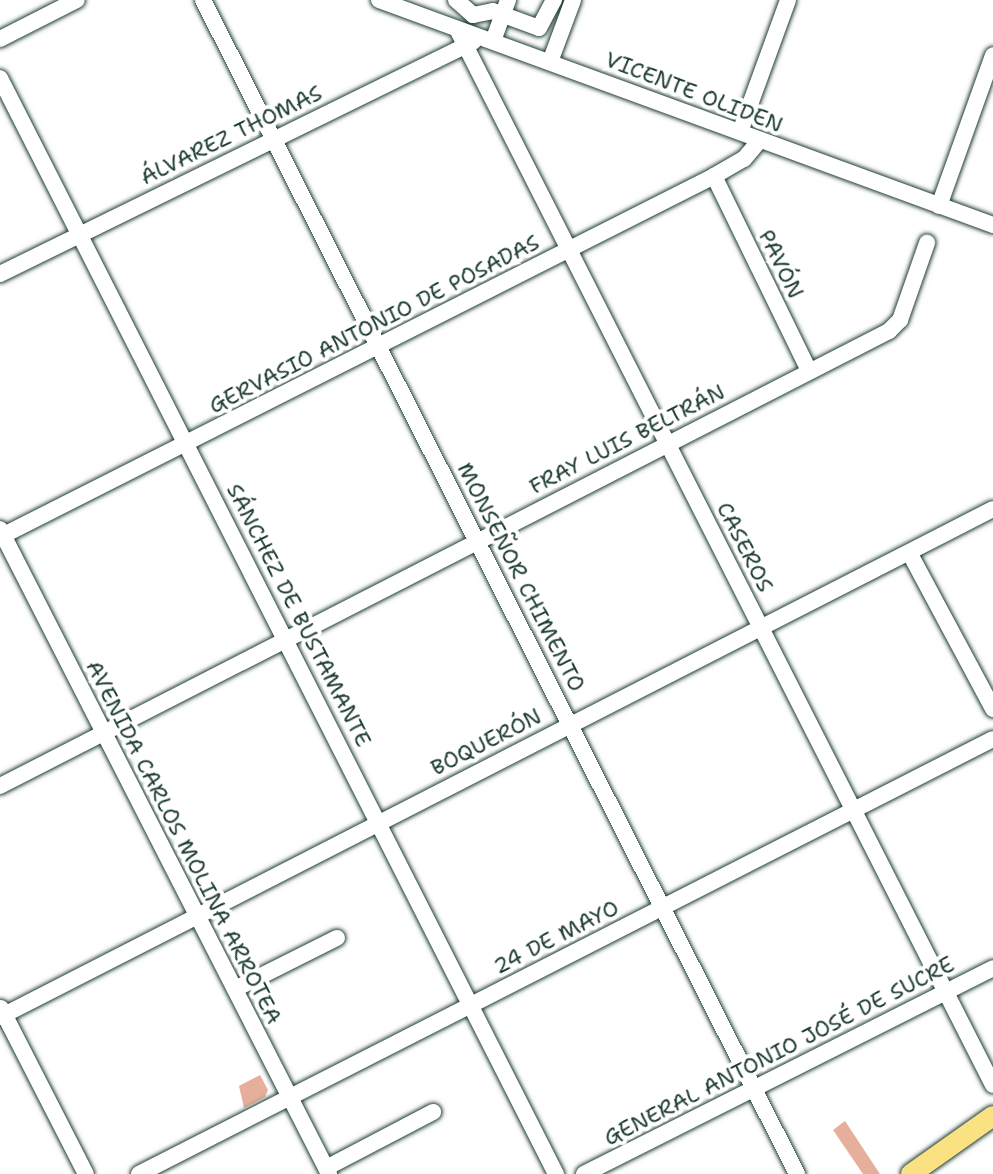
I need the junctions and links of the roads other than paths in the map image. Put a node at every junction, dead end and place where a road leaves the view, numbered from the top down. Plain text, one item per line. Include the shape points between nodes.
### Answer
1 (77, 0) edge
2 (203, 0) edge
3 (379, 0) edge
4 (431, 0) edge
5 (456, 0) edge
6 (554, 0) edge
7 (573, 0) edge
8 (788, 0) edge
9 (505, 7) edge
10 (434, 20) junction
11 (457, 29) junction
12 (0, 39) edge
13 (488, 39) junction
14 (466, 45) junction
15 (993, 55) edge
16 (550, 62) junction
17 (0, 78) edge
18 (740, 132) junction
19 (273, 139) junction
20 (760, 140) junction
21 (714, 176) junction
22 (939, 206) junction
23 (993, 225) edge
24 (81, 234) junction
25 (927, 243) dead end
26 (570, 250) junction
27 (0, 274) edge
28 (380, 346) junction
29 (809, 371) junction
30 (187, 443) junction
31 (668, 443) junction
32 (993, 509) edge
33 (1, 534) edge
34 (478, 539) junction
35 (910, 554) junction
36 (762, 628) junction
37 (285, 637) junction
38 (993, 709) edge
39 (570, 724) junction
40 (104, 731) junction
41 (993, 739) edge
42 (0, 786) edge
43 (853, 813) junction
44 (378, 821) junction
45 (664, 908) junction
46 (197, 915) junction
47 (337, 938) dead end
48 (993, 968) edge
49 (235, 989) junction
50 (945, 991) junction
51 (470, 1005) junction
52 (2, 1012) edge
53 (993, 1085) edge
54 (755, 1089) junction
55 (289, 1094) junction
56 (433, 1112) dead end
57 (993, 1116) edge
58 (328, 1171) edge
59 (86, 1174) edge
60 (139, 1174) edge
61 (556, 1174) edge
62 (584, 1174) edge
63 (797, 1174) edge
64 (911, 1174) edge

1 - 12 street
2 - 19 street, MONSEÑOR CHIMENTO
3 - 10 street, VICENTE OLIDEN
4 - 10 street
5 - 9 street via 473,15
6 - 9 street via 542,28
7 - 16 street
8 - 18 street
9 - 13 street
10 - 11 street, VICENTE OLIDEN
11 - 13 street, VICENTE OLIDEN
11 - 14 street, CASEROS
13 - 14 street, ÁLVAREZ THOMAS
13 - 16 street, VICENTE OLIDEN
14 - 19 street, ÁLVAREZ THOMAS
14 - 26 street, CASEROS
15 - 22 street
16 - 18 street, VICENTE OLIDEN
17 - 24 street, SÁNCHEZ DE BUSTAMANTE
18 - 20 street, VICENTE OLIDEN
19 - 24 street, ÁLVAREZ THOMAS
19 - 28 street, MONSEÑOR CHIMENTO
20 - 21 street, GERVASIO ANTONIO DE POSADAS via 744,159
20 - 22 street, VICENTE OLIDEN
21 - 26 street, GERVASIO ANTONIO DE POSADAS
21 - 29 street, PAVÓN
22 - 23 street, VICENTE OLIDEN
24 - 27 street, ÁLVAREZ THOMAS
24 - 30 street, SÁNCHEZ DE BUSTAMANTE
25 - 29 street, FRAY LUIS BELTRÁN via 895,326
26 - 28 street, GERVASIO ANTONIO DE POSADAS
26 - 31 street, CASEROS
28 - 30 street, GERVASIO ANTONIO DE POSADAS
28 - 34 street, MONSEÑOR CHIMENTO
29 - 31 street, FRAY LUIS BELTRÁN
30 - 33 street, GERVASIO ANTONIO DE POSADAS
30 - 37 street, SÁNCHEZ DE BUSTAMANTE
31 - 34 street, FRAY LUIS BELTRÁN
31 - 36 street, CASEROS
32 - 35 street, BOQUERÓN
33 - 40 street, AVENIDA CARLOS MOLINA ARROTEA
34 - 37 street, FRAY LUIS BELTRÁN
34 - 39 street, MONSEÑOR CHIMENTO
35 - 36 street, BOQUERÓN
35 - 38 street
36 - 39 street, BOQUERÓN
36 - 43 street, CASEROS
37 - 40 street, FRAY LUIS BELTRÁN
37 - 44 street, SÁNCHEZ DE BUSTAMANTE
39 - 44 street, BOQUERÓN
39 - 45 street, MONSEÑOR CHIMENTO
40 - 42 street, FRAY LUIS BELTRÁN
40 - 46 street, AVENIDA CARLOS MOLINA ARROTEA
41 - 43 street, 24 DE MAYO
43 - 45 street, 24 DE MAYO
43 - 50 street, CASEROS
44 - 46 street, BOQUERÓN
44 - 51 street, SÁNCHEZ DE BUSTAMANTE
45 - 51 street, 24 DE MAYO
45 - 54 street, MONSEÑOR CHIMENTO
46 - 49 street, AVENIDA CARLOS MOLINA ARROTEA
46 - 52 street, BOQUERÓN
47 - 49 street
48 - 50 street, GENERAL ANTONIO JOSÉ DE SUCRE
49 - 55 street, AVENIDA CARLOS MOLINA ARROTEA
50 - 53 street, CASEROS
50 - 54 street, GENERAL ANTONIO JOSÉ DE SUCRE
51 - 55 street, 24 DE MAYO
51 - 61 street, SÁNCHEZ DE BUSTAMANTE
52 - 59 street
54 - 62 street, GENERAL ANTONIO JOSÉ DE SUCRE
54 - 63 street, MONSEÑOR CHIMENTO
55 - 58 street, AVENIDA CARLOS MOLINA ARROTEA
55 - 60 street, 24 DE MAYO
56 - 58 street
57 - 64 main road

